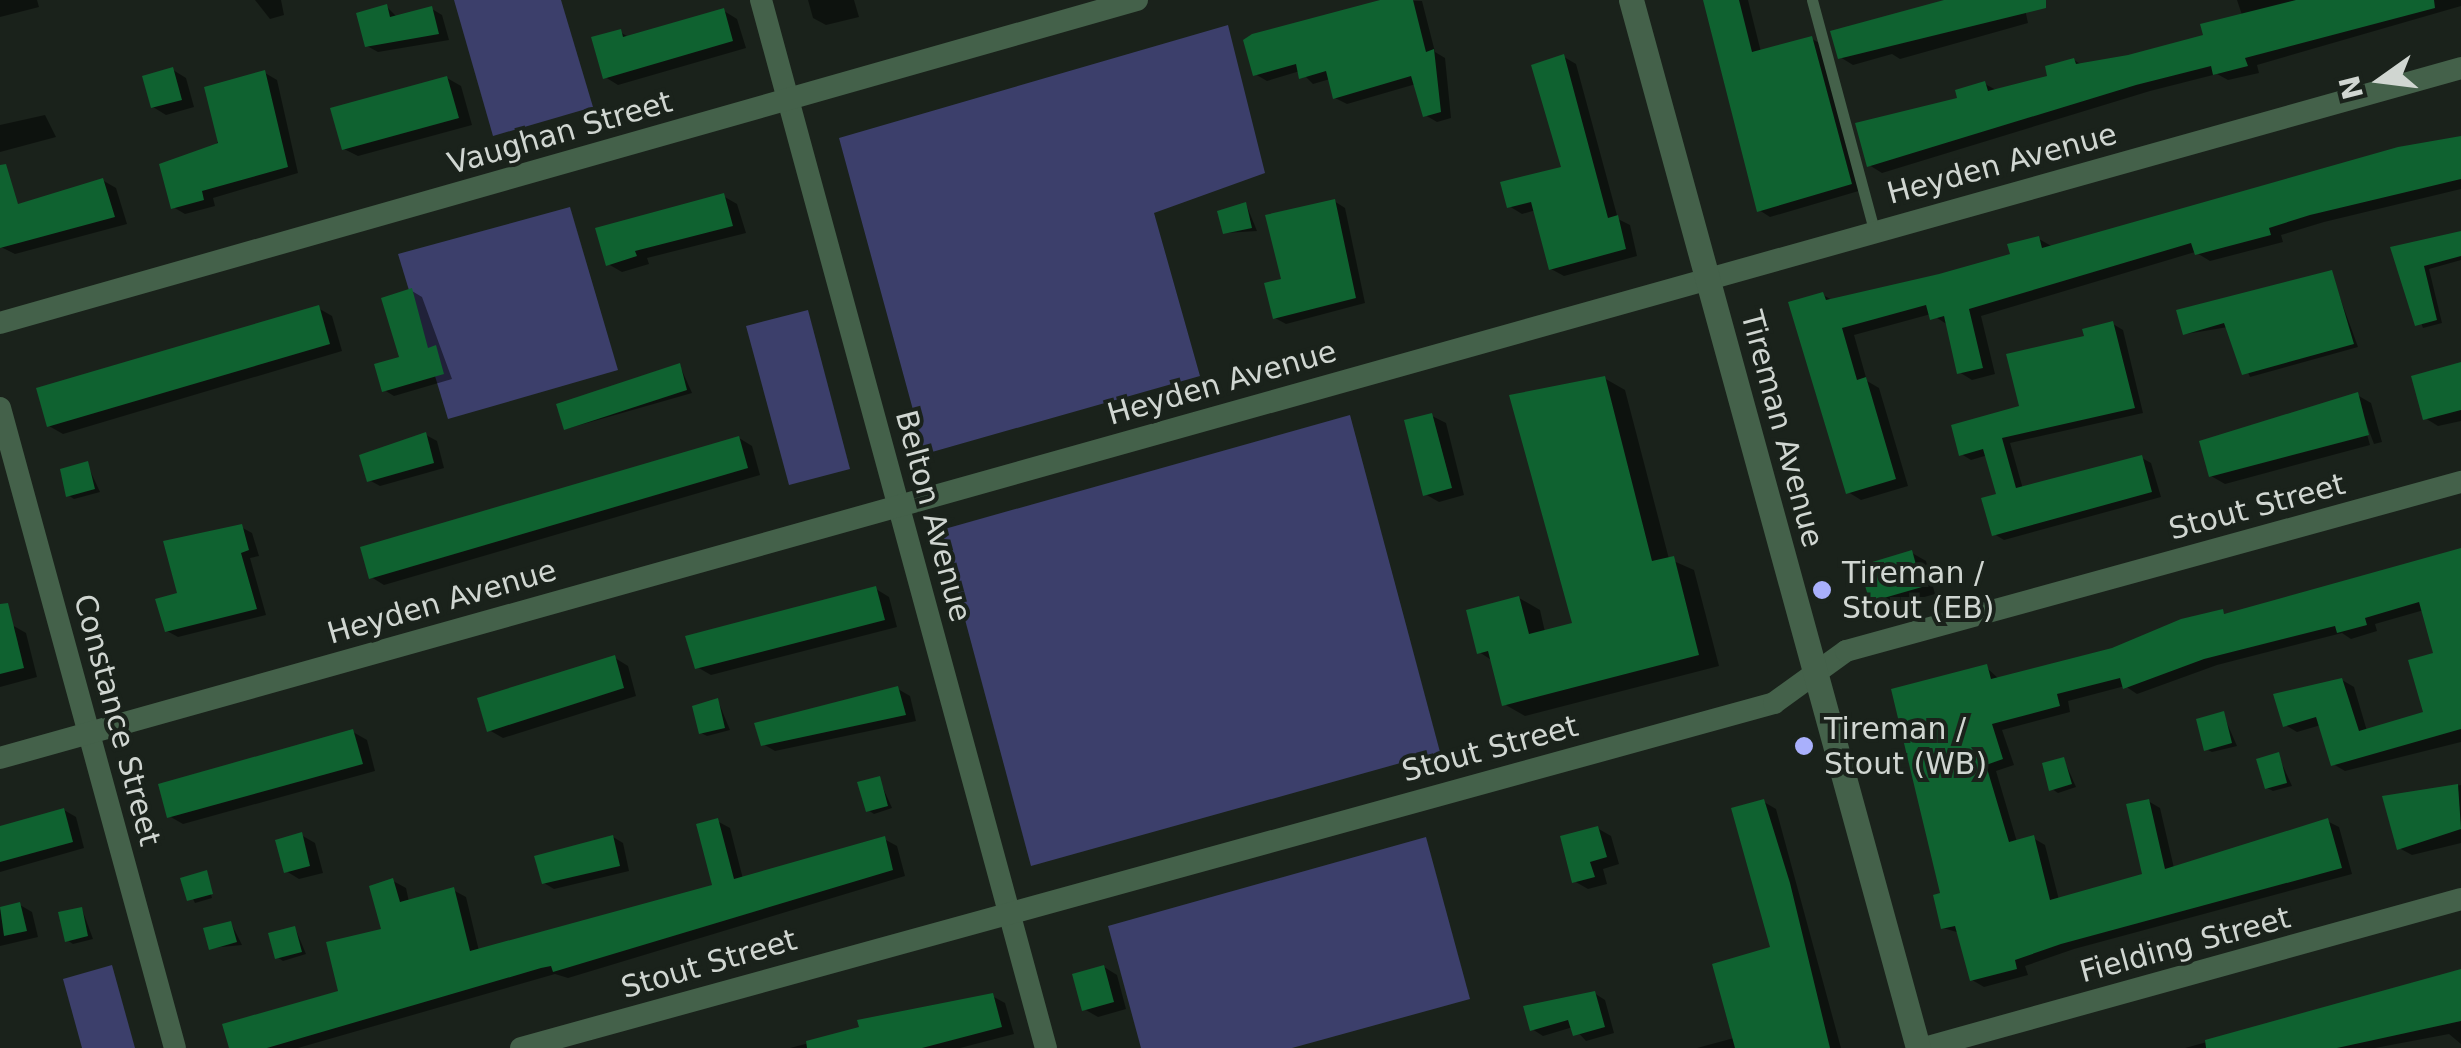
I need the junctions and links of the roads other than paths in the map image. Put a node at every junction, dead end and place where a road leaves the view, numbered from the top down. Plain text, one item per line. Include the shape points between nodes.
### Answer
1 (761, 0) edge
2 (1137, 0) edge
3 (1630, 0) edge
4 (1812, 0) edge
5 (2461, 68) edge
6 (789, 100) junction
7 (1874, 230) junction
8 (1706, 276) junction
9 (0, 323) edge
10 (0, 408) edge
11 (2461, 482) edge
12 (900, 505) junction
13 (1815, 672) junction
14 (90, 733) junction
15 (0, 758) edge
16 (2461, 900) edge
17 (1008, 912) junction
18 (176, 1048) edge
19 (521, 1048) edge
20 (1046, 1048) edge
21 (1921, 1048) edge

1 - 6 street, Belton Avenue
2 - 6 street, Vaughan Street
3 - 8 street, Tireman Avenue
4 - 7 lane
5 - 7 street, Heyden Avenue
6 - 9 street, Vaughan Street
6 - 12 street, Belton Avenue
7 - 8 street, Heyden Avenue
8 - 12 street, Heyden Avenue
8 - 13 street, Tireman Avenue
10 - 14 street, Constance Street
11 - 13 street, Stout Street via 1846,651
12 - 14 street, Heyden Avenue
12 - 17 street, Belton Avenue
13 - 17 street, Stout Street via 1774,703
13 - 21 street, Tireman Avenue
14 - 15 street, Heyden Avenue
14 - 18 street, Constance Street
16 - 21 street, Fielding Street
17 - 19 street, Stout Street
17 - 20 street, Belton Avenue

